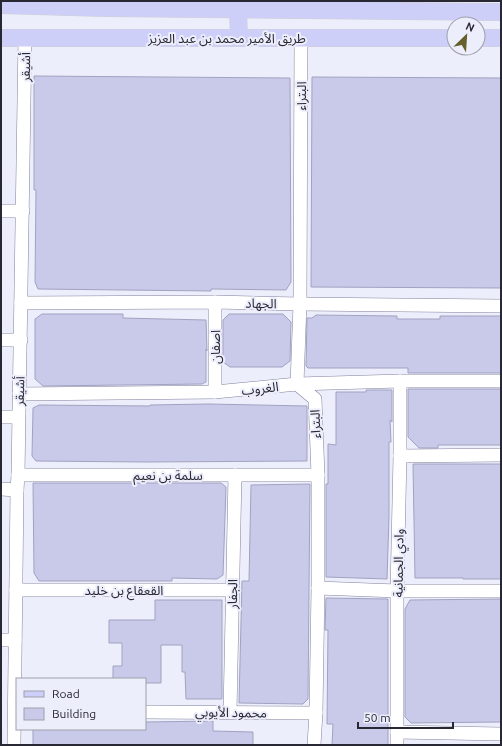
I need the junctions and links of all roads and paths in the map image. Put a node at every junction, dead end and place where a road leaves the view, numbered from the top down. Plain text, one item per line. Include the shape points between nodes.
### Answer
1 (199, 1) edge
2 (55, 4) edge
3 (108, 4) edge
4 (1, 5) edge
5 (175, 5) edge
6 (238, 10) junction
7 (501, 12) edge
8 (1, 38) edge
9 (25, 38) junction
10 (239, 38) junction
11 (301, 38) junction
12 (446, 38) edge
13 (486, 38) edge
14 (501, 38) edge
15 (1, 211) edge
16 (23, 211) junction
17 (214, 302) junction
18 (21, 303) junction
19 (300, 304) junction
20 (501, 306) edge
21 (1, 340) edge
22 (21, 340) junction
23 (400, 381) junction
24 (501, 381) edge
25 (297, 384) junction
26 (215, 392) junction
27 (19, 394) junction
28 (1, 417) edge
29 (18, 417) junction
30 (501, 455) edge
31 (400, 456) junction
32 (18, 475) junction
33 (235, 475) junction
34 (318, 475) junction
35 (1, 490) edge
36 (17, 490) junction
37 (318, 588) junction
38 (16, 590) junction
39 (232, 590) junction
40 (397, 591) junction
41 (501, 591) edge
42 (1, 640) edge
43 (16, 640) junction
44 (16, 711) edge
45 (146, 712) edge
46 (230, 712) junction
47 (316, 713) junction
48 (501, 734) edge
49 (397, 739) edge
50 (14, 745) edge
51 (314, 745) edge

1 - 5 street
2 - 3 main road
2 - 4 main road
3 - 5 main road
5 - 6 main road
6 - 7 main road
6 - 10 main road
8 - 9 main road, طريق الأمير محمد بن عبد العزيز
9 - 10 main road, طريق الأمير محمد بن عبد العزيز
9 - 16 street, أشيقر
10 - 11 main road, طريق الأمير محمد بن عبد العزيز
11 - 12 main road, طريق الأمير محمد بن عبد العزيز
11 - 19 street, البتراء
13 - 14 main road
15 - 16 street
16 - 18 street, أشيقر
17 - 18 street, الجهاد
17 - 19 street, الجهاد
17 - 26 street, اصفان
18 - 22 street, أشيقر
19 - 20 street, الجهاد
19 - 25 street, البتراء
21 - 22 street
22 - 27 street, أشيقر
23 - 24 street, الغروب
23 - 25 street, الغروب
23 - 31 street, وادي الجمانية
25 - 26 street, الغروب
25 - 34 street, البتراء via 315,399
26 - 27 street, الغروب
27 - 29 street, أشيقر
28 - 29 street
29 - 32 street, أشيقر
30 - 31 street
31 - 40 street, وادي الجمانية
32 - 33 street, سلمة بن نعيم
32 - 36 street, أشيقر
33 - 34 street, سلمة بن نعيم
33 - 39 street, الجفار
34 - 37 street, البتراء
35 - 36 street
36 - 38 street, أشيقر
37 - 40 street
37 - 47 street, البتراء
38 - 39 street, القعقاع بن خليد
38 - 43 street, أشيقر
39 - 46 street, الجفار
40 - 41 street
40 - 49 street, وادي الجمانية
42 - 43 street
43 - 44 street, أشيقر
44 - 50 street, أشيقر
45 - 46 street, محمود الأيوبي
46 - 47 street, محمود الأيوبي
47 - 51 street, البتراء
48 - 49 street

